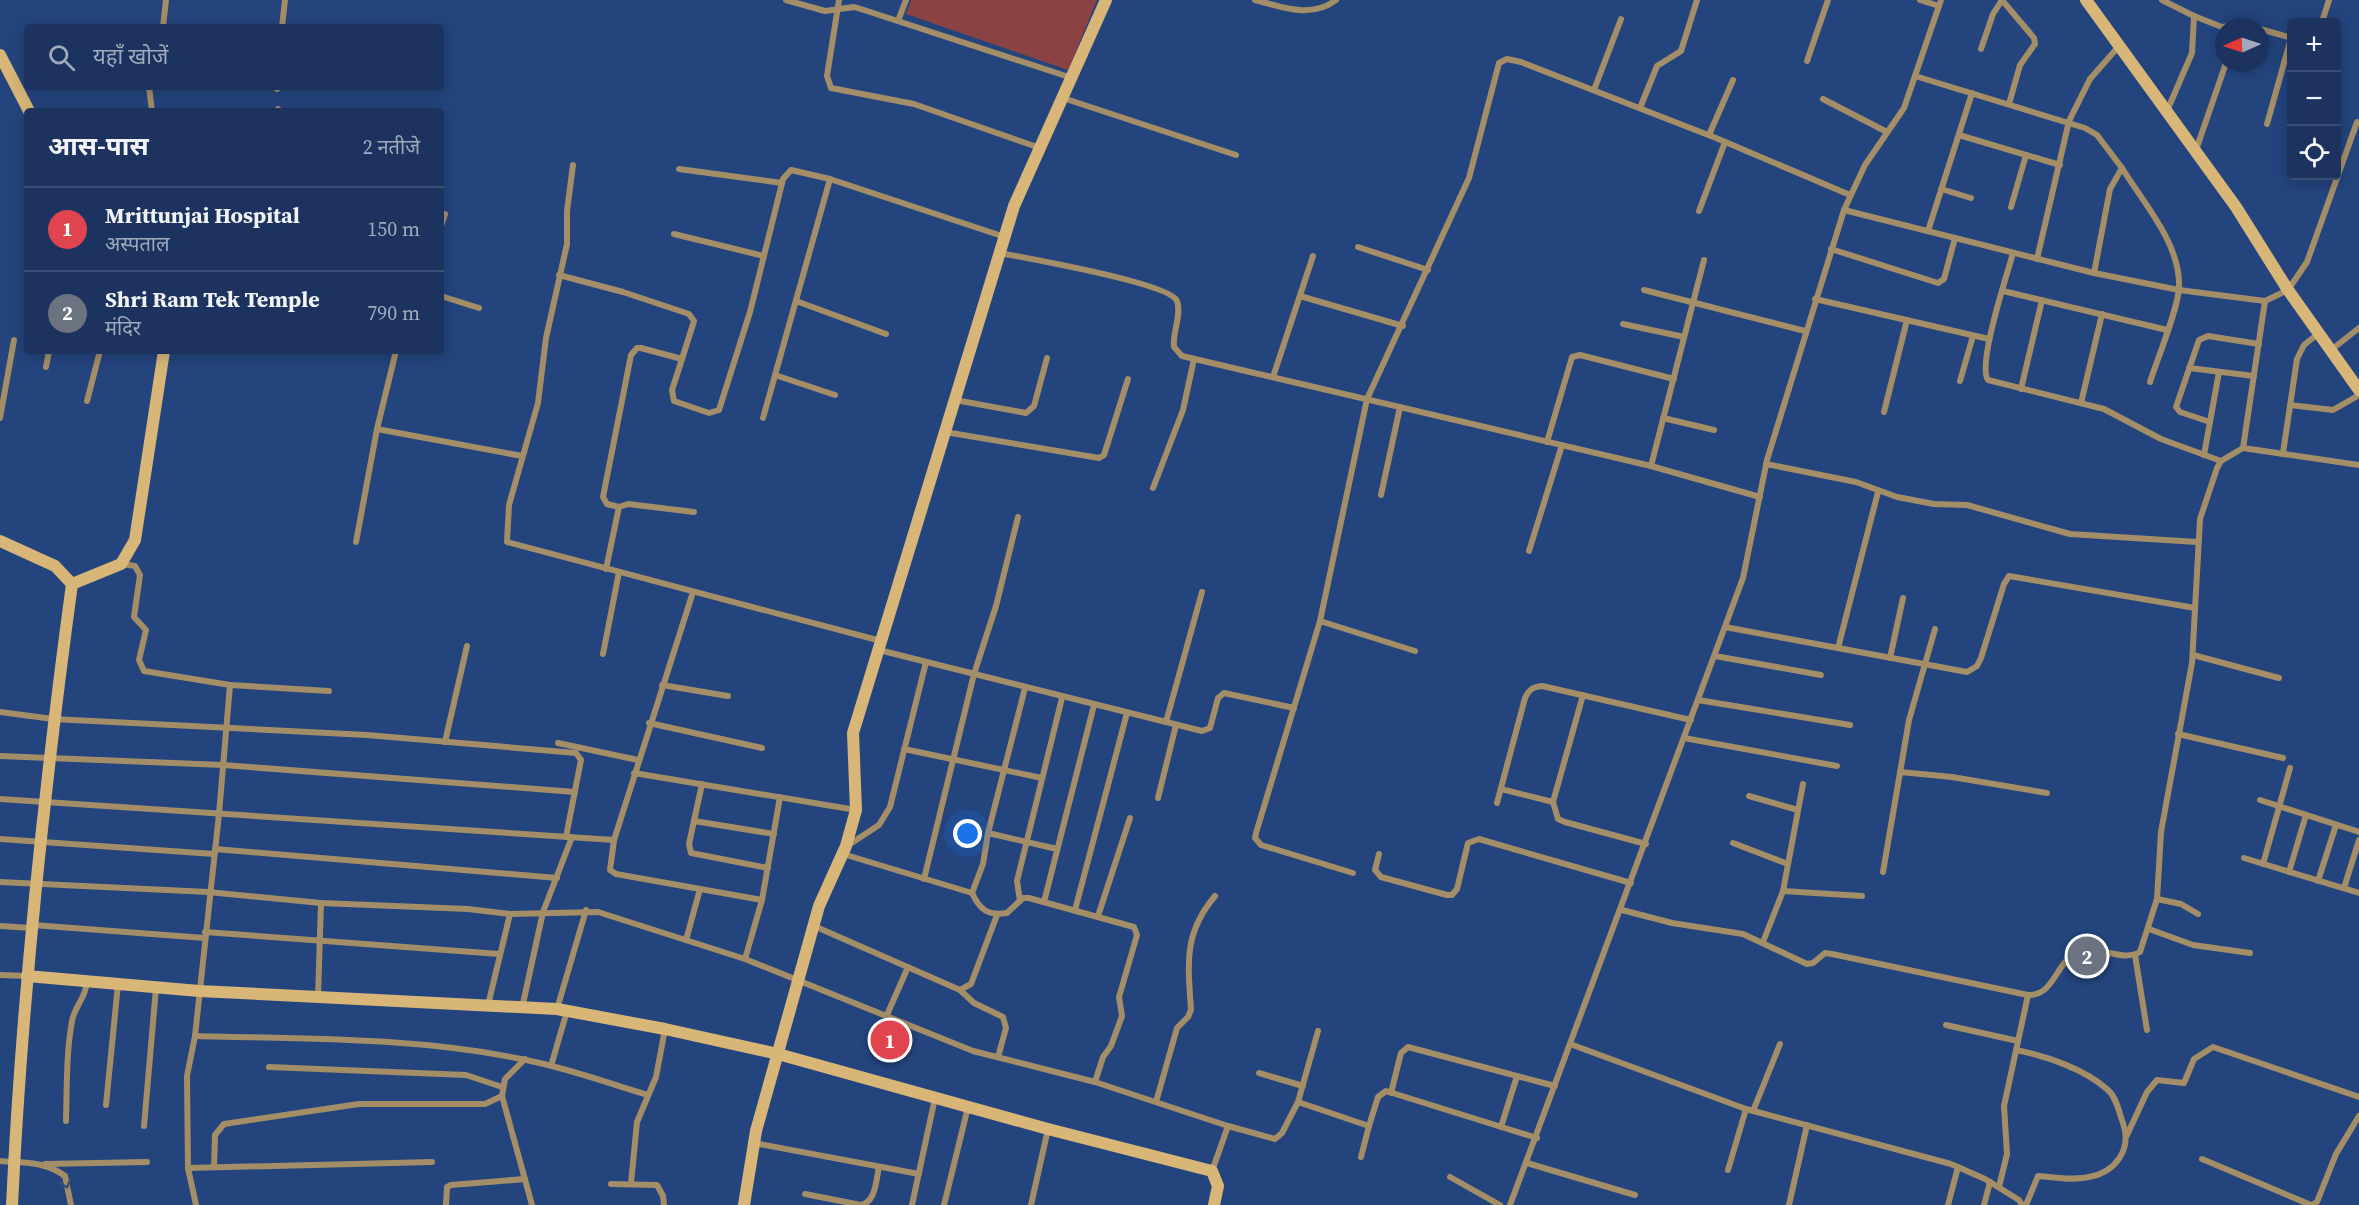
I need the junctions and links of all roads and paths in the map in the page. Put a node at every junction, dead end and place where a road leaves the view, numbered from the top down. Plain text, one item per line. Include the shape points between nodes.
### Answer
1 (166, 0) edge
2 (285, 0) edge
3 (786, 0) edge
4 (839, 0) edge
5 (906, 0) edge
6 (1106, 0) edge
7 (1255, 0) edge
8 (1336, 0) edge
9 (1697, 0) edge
10 (1828, 0) edge
11 (1920, 0) edge
12 (2002, 0) edge
13 (2086, 0) edge
14 (2162, 0) edge
15 (2329, 0) edge
16 (1940, 3) edge
17 (840, 8) junction
18 (2194, 16) junction
19 (2323, 18) edge
20 (1621, 19) dead end
21 (898, 21) junction
22 (163, 24) edge
23 (282, 24) edge
24 (2215, 24) edge
25 (2269, 32) edge
26 (2287, 37) edge
27 (2119, 46) junction
28 (1982, 49) dead end
29 (2287, 52) edge
30 (0, 55) edge
31 (1806, 61) dead end
32 (2223, 72) edge
33 (1915, 76) junction
34 (1072, 78) junction
35 (1732, 80) dead end
36 (22, 88) edge
37 (149, 90) edge
38 (1594, 90) junction
39 (1972, 93) junction
40 (1064, 98) junction
41 (1823, 99) dead end
42 (2009, 104) junction
43 (28, 108) edge
44 (152, 108) edge
45 (1640, 108) junction
46 (2166, 111) junction
47 (2069, 121) junction
48 (2357, 122) dead end
49 (2267, 124) dead end
50 (1887, 132) junction
51 (1708, 135) junction
52 (1959, 135) junction
53 (1725, 142) junction
54 (1040, 148) junction
55 (2196, 152) junction
56 (2026, 154) junction
57 (1236, 155) dead end
58 (573, 165) dead end
59 (2060, 165) junction
60 (2122, 168) junction
61 (679, 169) dead end
62 (830, 179) junction
63 (782, 183) junction
64 (1941, 189) junction
65 (1851, 195) junction
66 (1971, 198) dead end
67 (2011, 207) dead end
68 (1844, 210) junction
69 (1699, 211) dead end
70 (445, 214) dead end
71 (444, 217) edge
72 (1928, 231) junction
73 (674, 234) dead end
74 (1005, 237) junction
75 (1955, 238) junction
76 (1358, 247) dead end
77 (1831, 249) junction
78 (1000, 253) junction
79 (2013, 253) junction
80 (764, 256) junction
81 (1313, 256) dead end
82 (2037, 259) junction
83 (1704, 260) dead end
84 (1428, 270) junction
85 (2094, 273) junction
86 (560, 275) junction
87 (1644, 290) dead end
88 (2179, 290) junction
89 (2288, 290) junction
90 (2002, 291) junction
91 (1300, 296) junction
92 (444, 297) edge
93 (1815, 298) junction
94 (2042, 300) junction
95 (796, 301) junction
96 (2265, 301) junction
97 (1693, 304) junction
98 (479, 308) dead end
99 (2102, 314) junction
100 (1907, 320) junction
101 (1623, 324) dead end
102 (1402, 326) junction
103 (2359, 328) edge
104 (2167, 330) junction
105 (1805, 331) junction
106 (2319, 333) junction
107 (886, 334) dead end
108 (1973, 336) junction
109 (1684, 337) junction
110 (1989, 339) junction
111 (14, 340) dead end
112 (2259, 344) junction
113 (2331, 350) junction
114 (48, 354) edge
115 (99, 354) edge
116 (164, 354) edge
117 (395, 354) edge
118 (1047, 358) dead end
119 (682, 359) junction
120 (1194, 359) junction
121 (46, 367) dead end
122 (2189, 368) junction
123 (2219, 372) junction
124 (775, 375) junction
125 (2254, 376) junction
126 (1273, 377) junction
127 (1128, 379) dead end
128 (1674, 379) junction
129 (1960, 381) dead end
130 (2150, 382) dead end
131 (2021, 389) junction
132 (2359, 390) edge
133 (835, 395) dead end
134 (2359, 395) edge
135 (1367, 399) junction
136 (955, 400) junction
137 (87, 401) dead end
138 (2081, 403) junction
139 (2290, 405) junction
140 (1400, 407) junction
141 (1884, 412) dead end
142 (0, 418) edge
143 (763, 418) dead end
144 (1664, 418) junction
145 (2210, 422) junction
146 (376, 429) junction
147 (1714, 430) dead end
148 (945, 432) junction
149 (1547, 442) junction
150 (1562, 445) junction
151 (2243, 448) junction
152 (2283, 453) junction
153 (2204, 455) junction
154 (522, 456) junction
155 (2221, 461) junction
156 (1766, 464) junction
157 (2359, 465) edge
158 (1651, 466) junction
159 (1153, 488) dead end
160 (1878, 492) junction
161 (1381, 495) dead end
162 (1760, 497) junction
163 (619, 507) junction
164 (694, 512) dead end
165 (1018, 517) dead end
166 (0, 540) edge
167 (356, 542) dead end
168 (2198, 542) junction
169 (1528, 552) dead end
170 (121, 564) junction
171 (606, 569) junction
172 (619, 572) junction
173 (72, 584) junction
174 (693, 592) junction
175 (1202, 592) dead end
176 (1903, 598) dead end
177 (2195, 608) junction
178 (1320, 621) junction
179 (1725, 627) junction
180 (1935, 629) dead end
181 (880, 645) junction
182 (467, 646) dead end
183 (1838, 648) junction
184 (1415, 651) dead end
185 (603, 654) dead end
186 (2193, 655) junction
187 (1715, 656) junction
188 (1890, 658) junction
189 (926, 662) junction
190 (1924, 664) junction
191 (974, 674) junction
192 (1821, 675) dead end
193 (2278, 678) dead end
194 (230, 685) junction
195 (662, 685) junction
196 (1025, 688) junction
197 (329, 691) dead end
198 (1583, 695) junction
199 (728, 696) dead end
200 (1062, 698) junction
201 (1698, 700) junction
202 (1094, 705) junction
203 (1294, 708) junction
204 (0, 712) edge
205 (1127, 713) junction
206 (53, 719) junction
207 (1691, 720) junction
208 (1166, 722) junction
209 (650, 723) junction
210 (1176, 725) junction
211 (1850, 725) dead end
212 (227, 727) junction
213 (2178, 734) junction
214 (1684, 738) junction
215 (445, 742) junction
216 (558, 743) dead end
217 (581, 748) junction
218 (762, 748) dead end
219 (904, 749) junction
220 (0, 756) edge
221 (580, 756) junction
222 (50, 758) junction
223 (2283, 758) dead end
224 (953, 759) junction
225 (638, 760) junction
226 (224, 765) junction
227 (1837, 766) dead end
228 (2290, 768) dead end
229 (1004, 770) junction
230 (1900, 772) junction
231 (634, 773) junction
232 (1042, 778) junction
233 (702, 784) junction
234 (1803, 784) dead end
235 (1501, 789) junction
236 (575, 792) junction
237 (2047, 793) dead end
238 (1749, 796) dead end
239 (780, 797) junction
240 (1158, 798) dead end
241 (0, 799) edge
242 (2259, 800) dead end
243 (1497, 802) dead end
244 (1554, 802) junction
245 (45, 803) junction
246 (2279, 807) junction
247 (855, 810) junction
248 (1798, 810) junction
249 (219, 814) junction
250 (2306, 815) junction
251 (1130, 819) dead end
252 (694, 821) junction
253 (2336, 825) junction
254 (2359, 832) edge
255 (988, 833) junction
256 (774, 834) junction
257 (569, 837) junction
258 (0, 839) edge
259 (614, 840) junction
260 (2359, 840) edge
261 (41, 842) junction
262 (1026, 842) junction
263 (1733, 843) dead end
264 (1646, 844) junction
265 (1058, 849) junction
266 (844, 850) junction
267 (214, 851) junction
268 (1379, 854) dead end
269 (2244, 858) dead end
270 (1788, 864) junction
271 (2263, 864) junction
272 (768, 868) junction
273 (1883, 872) dead end
274 (2289, 872) junction
275 (1353, 873) dead end
276 (557, 878) junction
277 (924, 879) junction
278 (2318, 880) junction
279 (0, 882) edge
280 (1631, 883) junction
281 (36, 884) junction
282 (2344, 888) junction
283 (700, 889) junction
284 (208, 891) junction
285 (1783, 891) junction
286 (972, 893) junction
287 (2359, 893) edge
288 (1215, 896) dead end
289 (1862, 896) dead end
290 (2157, 899) junction
291 (762, 900) junction
292 (1020, 901) junction
293 (1044, 902) junction
294 (321, 903) junction
295 (586, 910) junction
296 (1075, 910) junction
297 (1622, 910) junction
298 (543, 912) junction
299 (510, 914) junction
300 (2198, 914) dead end
301 (997, 915) junction
302 (1098, 916) junction
303 (0, 926) edge
304 (32, 926) junction
305 (814, 926) junction
306 (2149, 929) junction
307 (205, 935) junction
308 (686, 940) junction
309 (320, 941) junction
310 (1763, 942) junction
311 (2250, 953) dead end
312 (499, 954) junction
313 (2135, 955) junction
314 (745, 959) junction
315 (908, 967) junction
316 (0, 975) edge
317 (27, 976) junction
318 (87, 981) junction
319 (798, 982) junction
320 (118, 984) junction
321 (156, 988) junction
322 (960, 990) junction
323 (199, 991) junction
324 (2028, 995) junction
325 (318, 997) junction
326 (488, 1006) junction
327 (522, 1008) junction
328 (562, 1010) junction
329 (886, 1017) junction
330 (1946, 1025) dead end
331 (665, 1029) junction
332 (2147, 1030) dead end
333 (1318, 1031) dead end
334 (195, 1036) junction
335 (2018, 1041) junction
336 (1570, 1044) junction
337 (1780, 1044) dead end
338 (2016, 1050) junction
339 (778, 1054) junction
340 (998, 1057) junction
341 (525, 1059) junction
342 (551, 1066) junction
343 (269, 1067) dead end
344 (1259, 1073) dead end
345 (1517, 1076) junction
346 (1095, 1082) junction
347 (1303, 1086) junction
348 (1555, 1086) junction
349 (502, 1087) junction
350 (1391, 1093) junction
351 (648, 1095) junction
352 (502, 1096) junction
353 (2359, 1097) edge
354 (935, 1098) junction
355 (1156, 1102) junction
356 (1298, 1102) junction
357 (106, 1105) dead end
358 (968, 1107) junction
359 (1746, 1109) junction
360 (1753, 1111) junction
361 (2359, 1116) edge
362 (66, 1121) dead end
363 (1807, 1125) junction
364 (144, 1126) dead end
365 (1228, 1126) junction
366 (1369, 1126) junction
367 (1502, 1127) junction
368 (1048, 1130) junction
369 (2127, 1136) junction
370 (1537, 1138) junction
371 (754, 1143) junction
372 (1361, 1157) dead end
373 (2202, 1159) dead end
374 (0, 1161) edge
375 (14, 1162) junction
376 (147, 1162) dead end
377 (432, 1162) dead end
378 (1527, 1162) junction
379 (45, 1164) junction
380 (214, 1167) junction
381 (879, 1167) junction
382 (1958, 1167) junction
383 (188, 1168) junction
384 (1728, 1170) dead end
385 (1212, 1171) junction
386 (919, 1174) junction
387 (1450, 1177) dead end
388 (525, 1179) junction
389 (1990, 1182) junction
390 (631, 1183) junction
391 (611, 1184) dead end
392 (1999, 1187) junction
393 (805, 1194) dead end
394 (1635, 1195) dead end
395 (2294, 1203) edge
396 (12, 1205) edge
397 (70, 1205) edge
398 (196, 1205) edge
399 (446, 1205) edge
400 (532, 1205) edge
401 (664, 1205) edge
402 (744, 1205) edge
403 (912, 1205) edge
404 (944, 1205) edge
405 (1031, 1205) edge
406 (1214, 1205) edge
407 (1500, 1205) edge
408 (1510, 1205) edge
409 (1790, 1205) edge
410 (1948, 1205) edge
411 (1984, 1205) edge
412 (2024, 1205) edge
413 (2311, 1205) edge

1 - 22 street
2 - 23 street
3 - 17 street via 825,11
4 - 17 street
5 - 21 street
6 - 34 street
7 - 8 street via 1307,11 1319,10
9 - 45 street via 1681,51 1657,66
10 - 31 street
11 - 16 street
12 - 28 street via 1993,14
12 - 42 street via 2035,44 2020,64
13 - 27 street
14 - 18 street
15 - 19 street
16 - 33 street
17 - 21 street via 864,10
17 - 54 street via 827,76 831,88 914,104
18 - 24 street
18 - 46 street via 2192,53
20 - 38 street
21 - 34 street
25 - 26 street
27 - 46 street
27 - 47 street via 2090,79
29 - 49 street
30 - 36 street
32 - 55 street
33 - 39 street
33 - 50 street via 1904,108
34 - 40 street
35 - 51 street
36 - 43 street
37 - 44 street
38 - 45 street
38 - 84 street via 1512,59 1499,63 1473,166
39 - 42 street
39 - 52 street
40 - 54 street
40 - 57 street
41 - 50 street
42 - 47 street
45 - 51 street
46 - 55 street
47 - 59 street
47 - 60 street via 2092,131
48 - 89 street via 2314,247
50 - 65 street
51 - 53 street
52 - 56 street
52 - 64 street
53 - 65 street
53 - 69 street
54 - 74 street
55 - 89 street
56 - 59 street
56 - 67 street
58 - 86 street via 566,219 568,237
59 - 82 street
60 - 85 street via 2110,189
60 - 88 street via 2174,253
61 - 63 street
62 - 63 street via 791,170
62 - 74 street
62 - 95 street
63 - 80 street
64 - 66 street
64 - 72 street
65 - 68 street
68 - 72 street
68 - 77 street
70 - 71 street
72 - 75 street
73 - 80 street
74 - 78 street
75 - 77 street via 1944,279 1938,283
75 - 79 street
76 - 84 street
77 - 93 street
78 - 120 street via 1118,278 1171,294 1178,304 1174,347 1182,356
78 - 136 street
79 - 82 street
79 - 90 street
80 - 119 street via 719,410 709,413 674,401 672,390
81 - 91 street
82 - 85 street
83 - 97 street
84 - 102 street
85 - 88 street
86 - 119 street via 689,314 694,326
86 - 154 street via 546,338 538,403
87 - 97 street
88 - 96 street
88 - 104 street
89 - 96 street
89 - 106 street
90 - 94 street
90 - 110 street
91 - 102 street
91 - 126 street
92 - 98 street
93 - 100 street
93 - 105 street
94 - 99 street
94 - 131 street
95 - 107 street
95 - 124 street
96 - 112 street
97 - 105 street
97 - 109 street
99 - 104 street
99 - 138 street
100 - 108 street
100 - 141 street
101 - 109 street
102 - 135 street
103 - 113 street
104 - 130 street
105 - 156 street
106 - 113 street
106 - 139 street via 2300,350
108 - 110 street
108 - 129 street
109 - 128 street
110 - 131 street via 1985,376
111 - 142 street
112 - 122 street via 2203,337
112 - 125 street
113 - 132 street
114 - 121 street
115 - 137 street
116 - 170 street via 135,540
117 - 146 street
118 - 136 street via 1034,406 1026,413
119 - 163 street via 641,348 631,355 603,497 607,504
120 - 126 street
120 - 159 street via 1183,410
122 - 123 street
122 - 145 street via 2176,407
123 - 125 street
123 - 145 street
124 - 133 street
124 - 143 street
125 - 151 street
126 - 135 street
127 - 148 street via 1104,455 1099,458
128 - 144 street
128 - 149 street via 1580,355 1572,357
131 - 138 street
134 - 139 street via 2333,410
135 - 140 street
135 - 178 street
136 - 148 street
138 - 153 street
139 - 152 street
140 - 149 street
140 - 161 street
144 - 147 street
144 - 158 street
145 - 153 street
146 - 154 street
146 - 167 street
148 - 181 street
149 - 150 street
150 - 158 street
150 - 169 street
151 - 152 street
151 - 155 street
152 - 157 street
153 - 155 street
154 - 171 street via 509,505 507,542
155 - 168 street via 2203,505
156 - 160 street via 1856,482
156 - 162 street
158 - 162 street
160 - 168 street via 1934,504 1960,504 2070,534
160 - 183 street
162 - 179 street via 1743,578
163 - 164 street via 628,504
163 - 171 street
165 - 191 street
166 - 173 street via 55,566
168 - 177 street
170 - 173 street
170 - 194 street via 135,566 140,574 134,617 146,630 139,660 144,671
171 - 172 street
172 - 174 street
172 - 185 street
173 - 206 street
174 - 181 street
174 - 195 street
175 - 208 street
176 - 188 street
177 - 186 street
177 - 190 street via 2015,575 2006,579 1977,666 1967,672
178 - 184 street
178 - 203 street
179 - 183 street
179 - 187 street
180 - 190 street
181 - 189 street
181 - 247 street via 853,733
182 - 215 street
183 - 188 street
186 - 193 street
186 - 213 street
187 - 192 street
187 - 201 street
188 - 190 street
189 - 191 street
189 - 219 street
190 - 230 street
191 - 196 street
191 - 224 street
194 - 197 street
194 - 212 street
195 - 199 street
195 - 209 street
196 - 200 street
196 - 229 street
198 - 207 street
198 - 235 street via 1542,686 1528,691
198 - 244 street
200 - 202 street
200 - 232 street
201 - 207 street
201 - 211 street
202 - 205 street
202 - 265 street
203 - 210 street via 1224,693 1218,698 1207,731
203 - 275 street via 1255,838 1261,845
204 - 206 street
205 - 208 street
205 - 296 street
206 - 212 street
206 - 222 street
207 - 214 street
208 - 210 street
209 - 218 street
209 - 225 street
210 - 240 street
212 - 215 street
212 - 226 street
213 - 223 street
213 - 290 street via 2161,832
214 - 227 street
214 - 264 street
215 - 221 street
216 - 217 street
217 - 221 street
217 - 225 street
219 - 224 street
219 - 266 street via 885,818
220 - 222 street
221 - 236 street
222 - 226 street
222 - 245 street
224 - 229 street
224 - 277 street
225 - 231 street
226 - 236 street
226 - 249 street
228 - 246 street
229 - 232 street
229 - 255 street
230 - 237 street
230 - 273 street
231 - 233 street
231 - 259 street
232 - 262 street
233 - 239 street
233 - 252 street
234 - 248 street
235 - 243 street
235 - 244 street
236 - 257 street
238 - 248 street
239 - 247 street
239 - 256 street
241 - 245 street
242 - 246 street
244 - 264 street via 1558,819
245 - 249 street
245 - 261 street
246 - 250 street
246 - 271 street
247 - 266 street
248 - 270 street
249 - 257 street
249 - 267 street
250 - 253 street
250 - 274 street
251 - 302 street
252 - 256 street
252 - 272 street via 691,853
253 - 254 street
253 - 278 street
255 - 262 street
255 - 286 street via 980,875
256 - 272 street
257 - 259 street
257 - 276 street
258 - 261 street
259 - 283 street via 612,872
260 - 282 street
261 - 267 street
261 - 281 street
262 - 265 street
262 - 292 street via 1017,881
263 - 270 street
264 - 280 street
265 - 293 street
266 - 277 street
266 - 305 street
267 - 276 street
267 - 284 street
268 - 280 street via 1375,870 1380,877 1447,895 1457,889 1468,843 1479,839
269 - 271 street
270 - 285 street
271 - 274 street
272 - 291 street
274 - 278 street
276 - 298 street
277 - 286 street
278 - 282 street
279 - 281 street
280 - 297 street
281 - 284 street
281 - 304 street
282 - 287 street
283 - 291 street
283 - 308 street
284 - 294 street
284 - 307 street
285 - 289 street
285 - 310 street
286 - 301 street via 982,910
288 - 355 street via 1201,912 1191,939 1191,1010 1177,1028
290 - 300 street via 2181,904
290 - 306 street
291 - 314 street
292 - 293 street via 1029,898
292 - 301 street via 1014,910
293 - 296 street
294 - 299 street
294 - 309 street
295 - 298 street
295 - 308 street
295 - 328 street
296 - 302 street
297 - 310 street via 1730,931
297 - 336 street
298 - 299 street
298 - 327 street
299 - 312 street
301 - 322 street via 971,984
302 - 346 street via 1129,924 1137,935 1119,997 1122,1016
303 - 304 street
304 - 307 street
304 - 317 street
305 - 315 street
305 - 319 street
306 - 311 street via 2193,945
306 - 313 street via 2144,945
307 - 309 street
307 - 323 street
308 - 314 street
309 - 312 street
309 - 325 street
310 - 324 street via 1807,964 1825,953
312 - 326 street
313 - 324 street via 2100,949 2079,952 2062,965 2047,989
313 - 332 street
314 - 319 street
315 - 322 street
315 - 329 street
316 - 317 street
317 - 318 street
317 - 375 street
318 - 320 street
318 - 362 street via 85,997 73,1017 69,1043
319 - 329 street
319 - 339 street
320 - 321 street
320 - 357 street
321 - 323 street
321 - 364 street
322 - 340 street via 974,1004 1004,1017 1006,1028
323 - 325 street
323 - 334 street
324 - 335 street
325 - 326 street
326 - 327 street
327 - 328 street
328 - 331 street
328 - 342 street
329 - 340 street
330 - 335 street
331 - 339 street
331 - 351 street via 656,1077
333 - 347 street
334 - 341 street via 380,1041
334 - 383 street via 187,1076
335 - 338 street
336 - 348 street
336 - 359 street
337 - 360 street
338 - 369 street via 2055,1060 2106,1088 2114,1097
338 - 392 street via 2003,1116 2007,1154
339 - 354 street
339 - 371 street
340 - 346 street
341 - 342 street
341 - 349 street via 505,1078
342 - 351 street
343 - 349 street via 466,1075
344 - 347 street
345 - 348 street
345 - 350 street via 1408,1047 1401,1053
345 - 367 street
346 - 355 street
347 - 356 street
348 - 370 street
349 - 352 street
350 - 366 street via 1386,1091 1378,1097
350 - 367 street
351 - 390 street via 638,1122
352 - 380 street via 485,1104 359,1104 224,1124 215,1135
352 - 388 street
353 - 369 street via 2213,1047 2194,1059 2184,1083 2157,1080 2147,1092
354 - 358 street
354 - 386 street
355 - 365 street
356 - 365 street via 1275,1139
356 - 366 street
358 - 368 street
358 - 404 street
359 - 360 street
359 - 384 street
360 - 363 street
361 - 413 street via 2336,1154 2317,1202
363 - 382 street
363 - 409 street
365 - 385 street
366 - 372 street
367 - 370 street
368 - 385 street
368 - 405 street
369 - 412 street via 2121,1158 2101,1173 2089,1177 2038,1176
370 - 378 street
371 - 381 street
371 - 402 street
373 - 395 street
374 - 375 street
375 - 379 street
375 - 396 street
376 - 379 street
377 - 380 street
378 - 394 street
378 - 408 street
379 -> 397 street via 65,1176
380 - 383 street
381 - 386 street
381 - 393 street via 872,1199 867,1203
382 - 389 street
382 - 410 street
383 - 398 street
385 - 406 street via 1218,1186
386 - 403 street
387 - 407 street
388 - 399 street via 451,1185 447,1188
388 - 400 street
389 - 392 street
389 - 411 street
390 - 391 street
390 - 401 street via 657,1185
392 - 412 street
395 - 413 street

